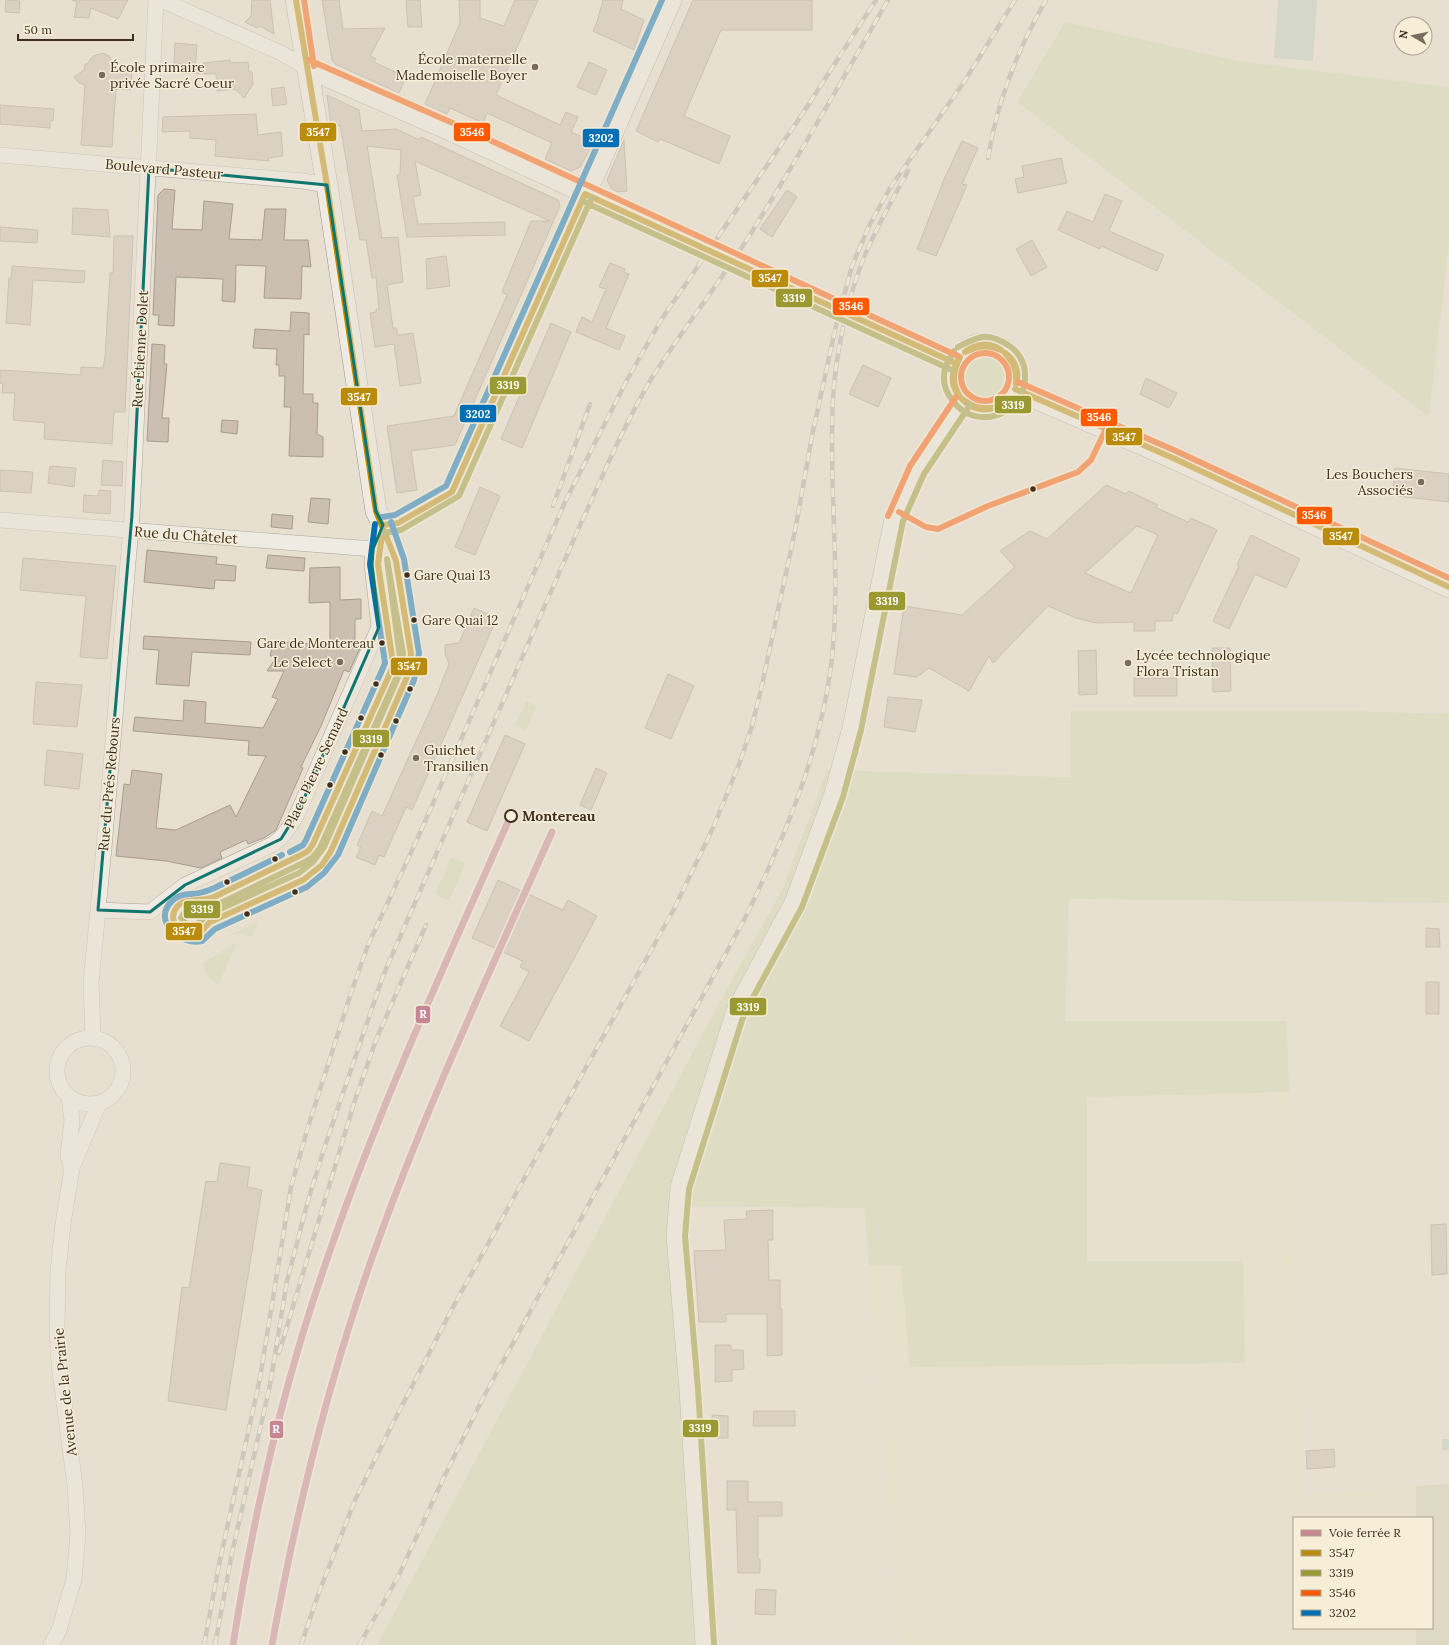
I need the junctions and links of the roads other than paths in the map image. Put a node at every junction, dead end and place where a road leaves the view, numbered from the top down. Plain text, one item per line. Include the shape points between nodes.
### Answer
1 (156, 0) edge
2 (161, 0) edge
3 (296, 0) edge
4 (670, 0) edge
5 (306, 67) junction
6 (0, 155) edge
7 (149, 168) junction
8 (327, 185) junction
9 (585, 194) junction
10 (955, 363) junction
11 (1015, 389) junction
12 (963, 402) junction
13 (0, 520) edge
14 (383, 525) junction
15 (131, 530) junction
16 (373, 549) junction
17 (1449, 587) edge
18 (98, 910) junction
19 (93, 1038) junction
20 (69, 1097) junction
21 (99, 1103) junction
22 (72, 1168) junction
23 (51, 1645) edge
24 (706, 1645) edge

1 - 7 street, Rue Étienne Dolet
2 - 5 street via 279,52
3 - 5 main road
4 - 9 main road
5 - 8 main road
5 - 9 main road via 452,131
6 - 7 street, Boulevard Pasteur
7 - 8 street, Boulevard Pasteur
7 - 15 street, Rue Étienne Dolet
8 - 14 main road via 376,511
9 - 10 main road
9 - 14 main road via 452,492 398,523
10 - 11 main road via 966,350 981,344 1003,349 1016,367
10 - 12 main road via 952,384
11 - 12 main road via 1002,405 992,409 982,410
11 - 17 main road via 1173,458
12 - 24 main road via 918,470 895,518 853,728 835,794 795,902 737,1011 680,1186 677,1236 690,1390
13 - 15 street, Rue du Châtelet
14 - 16 street, Place Pierre Semard
15 - 16 street, Rue du Châtelet
15 - 18 street, Rue du Prés Rebours
16 - 18 street, Place Pierre Semard via 372,565 379,627 289,830 273,844 185,885 150,912
18 - 19 street, Rue du Prés Rebours via 91,982
19 - 20 street via 80,1040 69,1046 61,1056 57,1068 58,1079
19 - 21 street via 106,1042 116,1051 123,1071 117,1091
20 - 21 street via 78,1102
20 - 22 street, Avenue de la Prairie via 72,1120 68,1156
21 - 22 street, Avenue de la Prairie
22 - 23 street, Avenue de la Prairie via 58,1271 57,1328 78,1534 74,1579 59,1630

